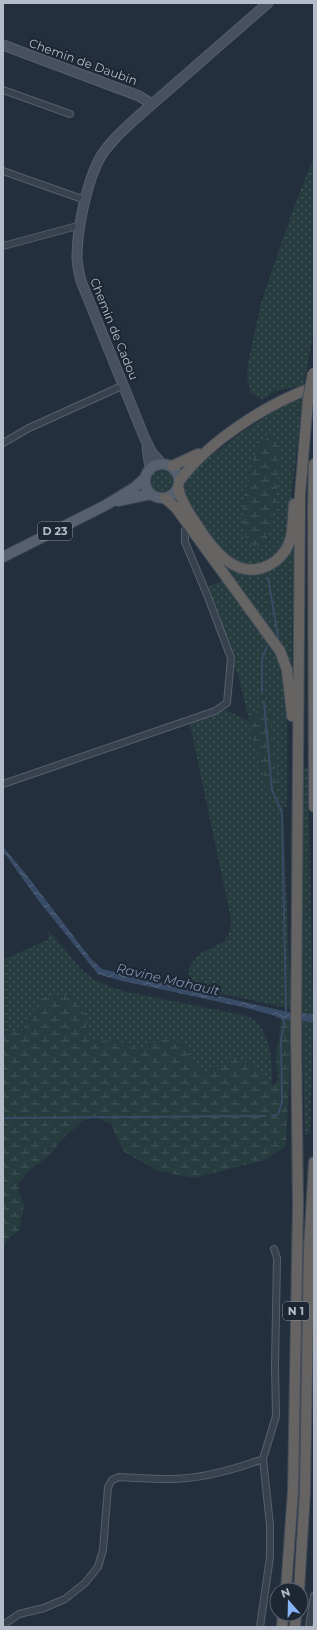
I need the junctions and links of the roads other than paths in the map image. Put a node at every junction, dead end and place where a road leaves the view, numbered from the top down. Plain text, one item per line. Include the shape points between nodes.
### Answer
1 (268, 3) edge
2 (3, 45) edge
3 (3, 90) edge
4 (152, 104) junction
5 (70, 114) dead end
6 (3, 171) edge
7 (85, 200) junction
8 (81, 225) junction
9 (3, 246) edge
10 (313, 369) edge
11 (124, 385) junction
12 (314, 387) edge
13 (145, 439) junction
14 (3, 443) edge
15 (208, 449) junction
16 (302, 460) junction
17 (161, 463) junction
18 (314, 464) edge
19 (172, 466) junction
20 (150, 468) junction
21 (145, 478) junction
22 (179, 484) junction
23 (151, 494) junction
24 (165, 498) junction
25 (106, 505) junction
26 (188, 524) junction
27 (3, 557) edge
28 (297, 762) junction
29 (3, 784) edge
30 (314, 807) edge
31 (314, 1162) edge
32 (274, 1248) dead end
33 (263, 1459) junction
34 (287, 1582) edge
35 (299, 1582) edge
36 (314, 1596) edge
37 (3, 1625) edge
38 (260, 1627) edge
39 (308, 1627) edge

1 - 4 main road, Chemin de Cadou
2 - 4 main road, Chemin de Daubin via 139,96
3 - 5 street
4 - 7 main road, Chemin de Cadou via 106,149 96,167
6 - 7 street
7 - 8 main road, Chemin de Cadou
8 - 9 street
8 - 11 main road, Chemin de Cadou via 77,254 81,281
10 - 16 highway, N 1, bridge
11 - 13 main road, Chemin de Cadou
11 - 14 street via 29,428
12 - 15 highway via 271,406
13 - 17 main road, Chemin de Cadou
13 - 20 main road, Chemin de Cadou
15 - 19 highway
15 - 22 highway via 190,466
16 - 22 highway via 291,537 282,556 257,570 236,567 223,558 187,510 180,495
16 - 28 highway, N 1
17 - 19 main road
17 - 20 main road
18 - 30 highway
19 - 22 main road via 178,472
20 - 21 main road
21 - 23 main road
21 - 25 main road, D 23
22 - 24 main road via 174,494
23 - 24 main road
23 - 25 main road, D 23
24 - 26 highway
25 - 27 main road, D 23
26 - 28 highway via 283,656 287,670
26 - 29 street via 184,533 185,542 231,658 227,702 215,712
28 - 34 highway, N 1 via 298,1204 293,1491
31 - 35 highway, N 1 via 309,1249 305,1493
32 - 33 street via 277,1258 276,1416
33 - 37 street via 199,1476 170,1479 120,1477 112,1480 108,1488 103,1550 98,1567 85,1583 65,1599 44,1608 19,1614
33 - 38 street via 271,1539
36 - 39 street

